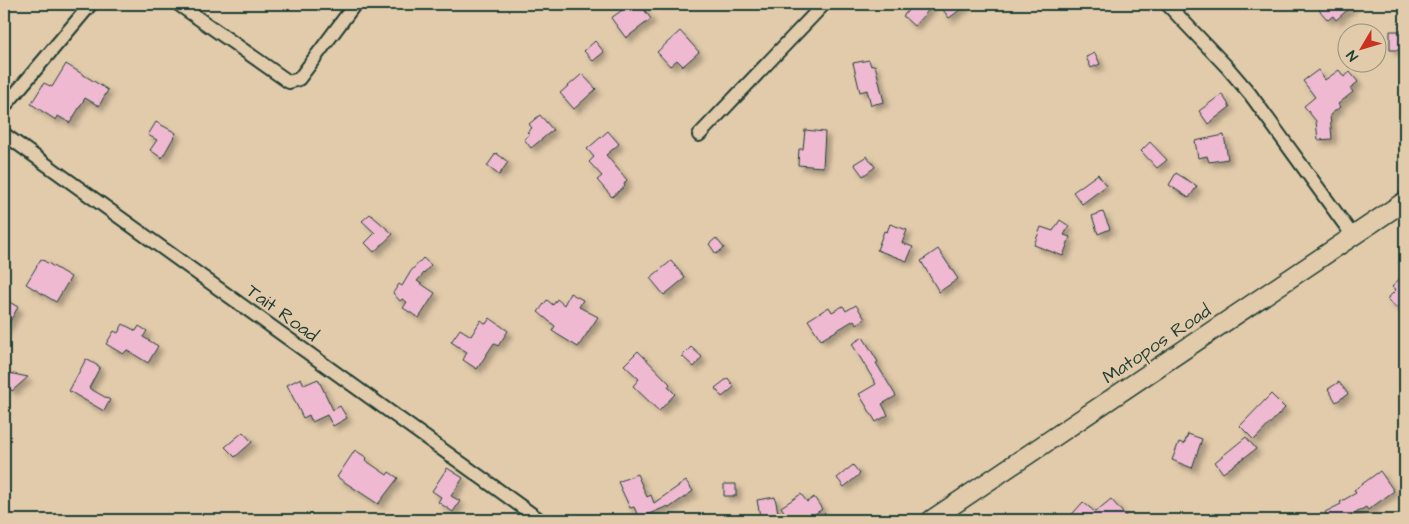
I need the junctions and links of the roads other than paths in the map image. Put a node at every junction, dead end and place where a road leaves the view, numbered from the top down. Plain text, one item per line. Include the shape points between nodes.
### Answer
1 (92, 4) edge
2 (178, 4) edge
3 (355, 4) edge
4 (824, 4) edge
5 (1167, 4) edge
6 (4, 107) edge
7 (4, 134) edge
8 (699, 135) dead end
9 (1405, 201) edge
10 (1353, 236) junction
11 (540, 520) edge
12 (930, 520) edge

1 - 6 street
2 - 3 street via 289,82 299,79
4 - 8 street
5 - 10 street via 1250,94
7 - 11 street, Tait Road
9 - 10 main road, Matopos Road
10 - 12 main road, Matopos Road

